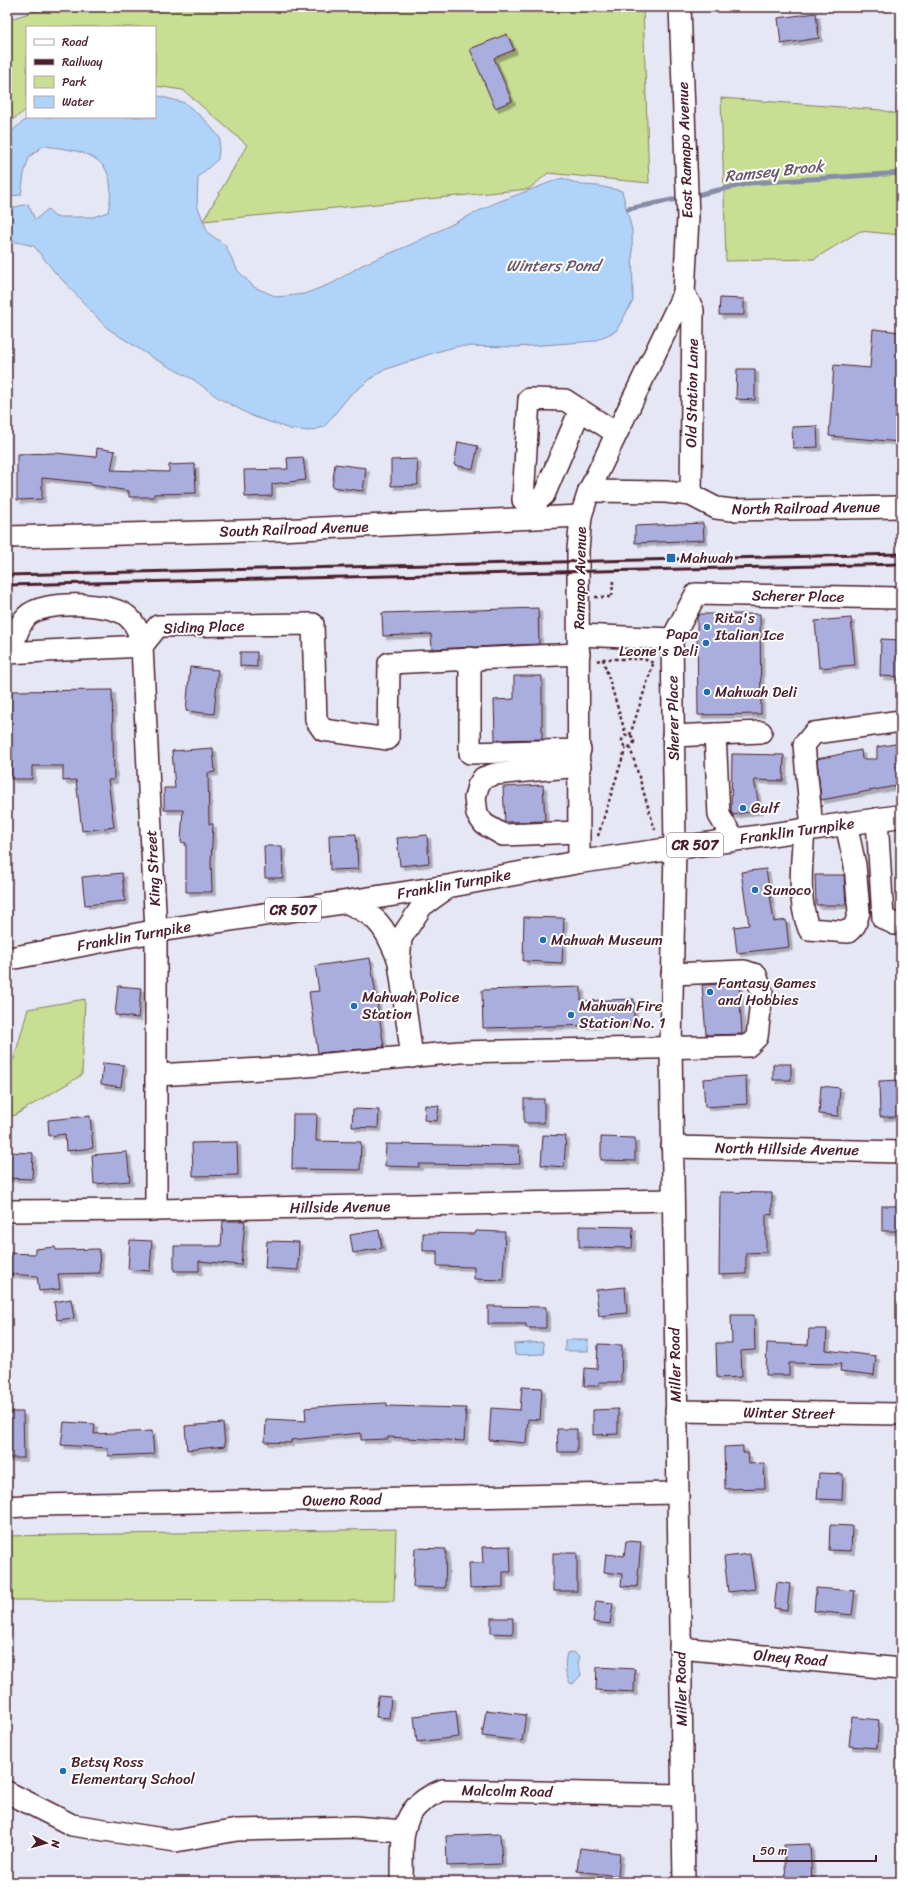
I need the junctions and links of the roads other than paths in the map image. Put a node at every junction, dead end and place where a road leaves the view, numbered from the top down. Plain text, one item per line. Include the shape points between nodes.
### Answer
1 (680, 7) edge
2 (684, 293) junction
3 (580, 410) junction
4 (616, 434) junction
5 (589, 491) junction
6 (691, 495) junction
7 (901, 507) edge
8 (522, 509) junction
9 (581, 516) junction
10 (7, 537) edge
11 (696, 594) joint
12 (899, 598) dead end
13 (672, 639) junction
14 (142, 646) junction
15 (584, 650) junction
16 (9, 653) edge
17 (470, 658) junction
18 (901, 721) edge
19 (761, 732) dead end
20 (715, 734) junction
21 (674, 736) junction
22 (580, 758) junction
23 (901, 816) edge
24 (877, 820) junction
25 (846, 824) junction
26 (808, 829) junction
27 (588, 838) junction
28 (734, 840) junction
29 (674, 848) junction
30 (579, 862) junction
31 (450, 886) junction
32 (346, 902) junction
33 (901, 924) edge
34 (156, 931) junction
35 (7, 959) edge
36 (399, 962) junction
37 (672, 974) junction
38 (671, 1047) junction
39 (412, 1057) junction
40 (156, 1076) junction
41 (672, 1147) junction
42 (901, 1152) edge
43 (673, 1200) junction
44 (156, 1210) junction
45 (7, 1211) edge
46 (676, 1411) junction
47 (901, 1414) edge
48 (677, 1493) junction
49 (7, 1507) edge
50 (680, 1648) junction
51 (901, 1669) edge
52 (7, 1792) edge
53 (682, 1795) junction
54 (404, 1831) junction
55 (402, 1882) edge
56 (684, 1882) edge

1 - 2 street, East Ramapo Avenue via 688,218
2 - 4 street, Ramapo Avenue
2 - 6 street, Old Station Lane via 693,310
3 - 4 street
3 - 8 street via 544,495
3 - 8 street via 565,400 529,399
4 - 5 street, Ramapo Avenue
5 - 6 street via 666,492
5 - 9 street, Ramapo Avenue
6 - 7 street, North Railroad Avenue via 716,508 732,510
8 - 9 street, South Railroad Avenue
8 - 10 street, South Railroad Avenue via 278,530
9 - 15 street, Ramapo Avenue via 578,550
11 - 12 street, Scherer Place
11 - 13 street, Sherer Place
13 - 15 street
13 - 21 street, Sherer Place
14 - 16 street
14 - 16 street, King Street via 138,628 128,616 119,611 97,606 54,606 38,609 27,616
14 - 17 street, Siding Place via 158,626 313,624 316,720 323,730 388,739 389,662
14 - 34 street, King Street
15 - 17 street
15 - 22 street, Ramapo Avenue
17 - 22 street via 470,752
18 - 26 street via 814,733 804,744
19 - 20 street
20 - 21 street
20 - 28 street via 719,815
21 - 29 street, Sherer Place
22 - 27 street, Ramapo Avenue
22 - 27 street via 483,778 475,798 477,814 484,824 504,835
23 - 24 main road, Franklin Turnpike / CR 507
24 - 25 main road, Franklin Turnpike / CR 507
24 - 33 street via 884,918
25 - 26 main road, Franklin Turnpike / CR 507
25 - 26 street via 855,865 859,912 855,925 848,932 809,929 803,916 802,866
26 - 28 main road, Franklin Turnpike / CR 507
27 - 30 street, Ramapo Avenue
28 - 29 main road, Franklin Turnpike / CR 507
29 - 30 main road, Franklin Turnpike / CR 507
29 - 37 street, Miller Road
30 - 31 main road, Franklin Turnpike / CR 507
31 - 32 main road, Franklin Turnpike / CR 507
31 - 36 street via 422,906 412,919 401,938
32 - 34 main road, Franklin Turnpike / CR 507
32 - 36 street via 371,916 379,924
34 - 35 main road, Franklin Turnpike / CR 507
34 - 40 street, King Street
36 - 39 street
37 - 38 street, Miller Road
37 - 38 street via 744,970 756,975 762,992 757,1037 748,1046
38 - 39 street via 505,1050
38 - 41 street, Miller Road
39 - 40 street
40 - 44 street, King Street
41 - 42 street, North Hillside Avenue
41 - 43 street, Miller Road
43 - 44 street, Hillside Avenue
43 - 46 street, Miller Road
44 - 45 street, Hillside Avenue
46 - 47 street, Winter Street
46 - 48 street, Miller Road
48 - 49 street, Oweno Road
48 - 50 street, Miller Road
50 - 51 street, Olney Road
50 - 53 street, Miller Road
52 - 54 street via 72,1825 176,1841 238,1830 354,1827
53 - 54 street, Malcolm Road via 443,1790 428,1796 416,1806 408,1818
53 - 56 street, Miller Road
54 - 55 street, Malcolm Road

